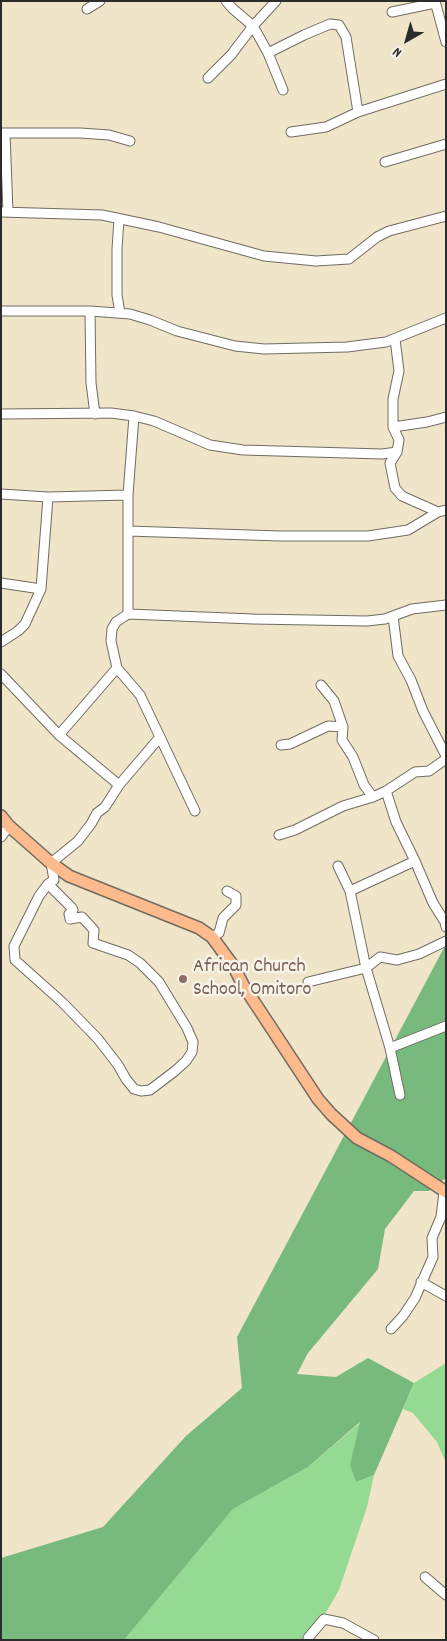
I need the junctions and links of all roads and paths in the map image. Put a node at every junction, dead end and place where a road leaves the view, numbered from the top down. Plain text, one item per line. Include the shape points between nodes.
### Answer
1 (100, 1) edge
2 (226, 1) edge
3 (276, 1) edge
4 (435, 2) edge
5 (87, 9) dead end
6 (392, 12) dead end
7 (253, 26) junction
8 (446, 42) edge
9 (268, 54) junction
10 (208, 78) dead end
11 (446, 84) edge
12 (283, 90) dead end
13 (358, 112) junction
14 (291, 132) dead end
15 (3, 133) edge
16 (130, 141) dead end
17 (446, 144) edge
18 (385, 162) dead end
19 (4, 212) edge
20 (446, 216) edge
21 (119, 218) junction
22 (1, 311) edge
23 (90, 311) junction
24 (120, 313) junction
25 (446, 318) edge
26 (395, 339) junction
27 (1, 414) edge
28 (95, 414) junction
29 (134, 416) junction
30 (446, 417) edge
31 (393, 427) junction
32 (397, 452) junction
33 (1, 494) edge
34 (128, 495) junction
35 (48, 497) junction
36 (427, 506) junction
37 (442, 511) edge
38 (426, 519) junction
39 (128, 531) junction
40 (1, 583) edge
41 (41, 589) junction
42 (446, 605) edge
43 (128, 614) junction
44 (393, 616) junction
45 (1, 642) edge
46 (117, 668) junction
47 (1, 674) edge
48 (321, 686) dead end
49 (343, 727) junction
50 (59, 735) junction
51 (160, 737) junction
52 (281, 745) dead end
53 (446, 758) edge
54 (119, 785) junction
55 (386, 791) junction
56 (372, 797) junction
57 (195, 811) dead end
58 (1, 816) edge
59 (9, 826) junction
60 (279, 835) dead end
61 (1, 837) edge
62 (415, 861) junction
63 (51, 863) junction
64 (338, 866) dead end
65 (48, 884) junction
66 (228, 891) dead end
67 (350, 891) junction
68 (446, 927) edge
69 (212, 937) junction
70 (446, 941) edge
71 (366, 968) junction
72 (308, 982) dead end
73 (446, 1026) edge
74 (390, 1048) junction
75 (400, 1095) dead end
76 (445, 1192) edge
77 (421, 1282) junction
78 (446, 1296) edge
79 (391, 1329) dead end
80 (425, 1577) dead end
81 (446, 1595) edge
82 (308, 1638) dead end
83 (374, 1640) edge

1 - 5 street
2 - 7 street
3 - 7 street
4 - 6 street
4 - 8 street
7 - 9 street
7 - 10 street
9 - 12 street
9 - 13 street via 330,24 340,25 346,37
11 - 13 street
13 - 14 street via 326,127
15 - 16 street via 80,133
15 - 19 street
17 - 18 street
19 - 21 street
20 - 21 street via 389,231 349,260 316,261 264,256
21 - 24 street via 117,296
22 - 23 street
23 - 24 street
23 - 28 street
24 - 26 street via 235,346 264,350 347,348
25 - 26 street
26 - 31 street via 399,371 392,399
27 - 28 street
28 - 29 street
29 - 32 street via 210,445 243,450
29 - 34 street
30 - 31 street
31 - 32 street via 399,440
32 - 36 street via 390,463 395,488 402,496
33 - 35 street
34 - 35 street
34 - 39 street
35 - 41 street
36 - 37 street
36 - 38 street
37 - 38 street
38 - 39 street via 408,530 368,536
39 - 43 street
40 - 41 street
41 - 45 street via 25,624
42 - 44 street via 412,609
43 - 44 street via 329,621
43 - 46 street via 112,629
44 - 53 street via 398,656
46 - 50 street
46 - 51 street via 140,695
47 - 50 street
48 - 49 street via 334,701
49 - 52 street via 328,726
49 - 56 street via 342,740 354,757
50 - 54 street
51 - 54 street
51 - 57 street
53 - 55 street via 429,771 415,772
54 - 63 street via 78,841
55 - 56 street
55 - 62 street via 396,822
56 - 60 street via 343,806
58 - 59 main road
59 - 61 street
59 - 63 main road
62 - 67 street
62 - 68 street
63 - 65 street via 54,880
63 - 69 main road via 70,876 200,928
64 - 67 street
65 - 65 street via 14,946 15,960 98,1039 134,1089 141,1092 150,1090 175,1071 192,1052 193,1042 188,1028 159,982 128,955 93,943 94,930 82,917 70,919 72,908
66 - 69 street via 236,896 236,905 223,918 219,933
67 - 71 street
69 - 76 main road via 331,1114 357,1138
70 - 71 street via 397,960 380,957
71 - 72 street
71 - 74 street
73 - 74 street
74 - 75 street
76 - 77 street via 441,1217 432,1238 433,1257
77 - 78 street
77 - 79 street via 415,1298
80 - 81 street
82 - 83 street via 324,1619 343,1623

